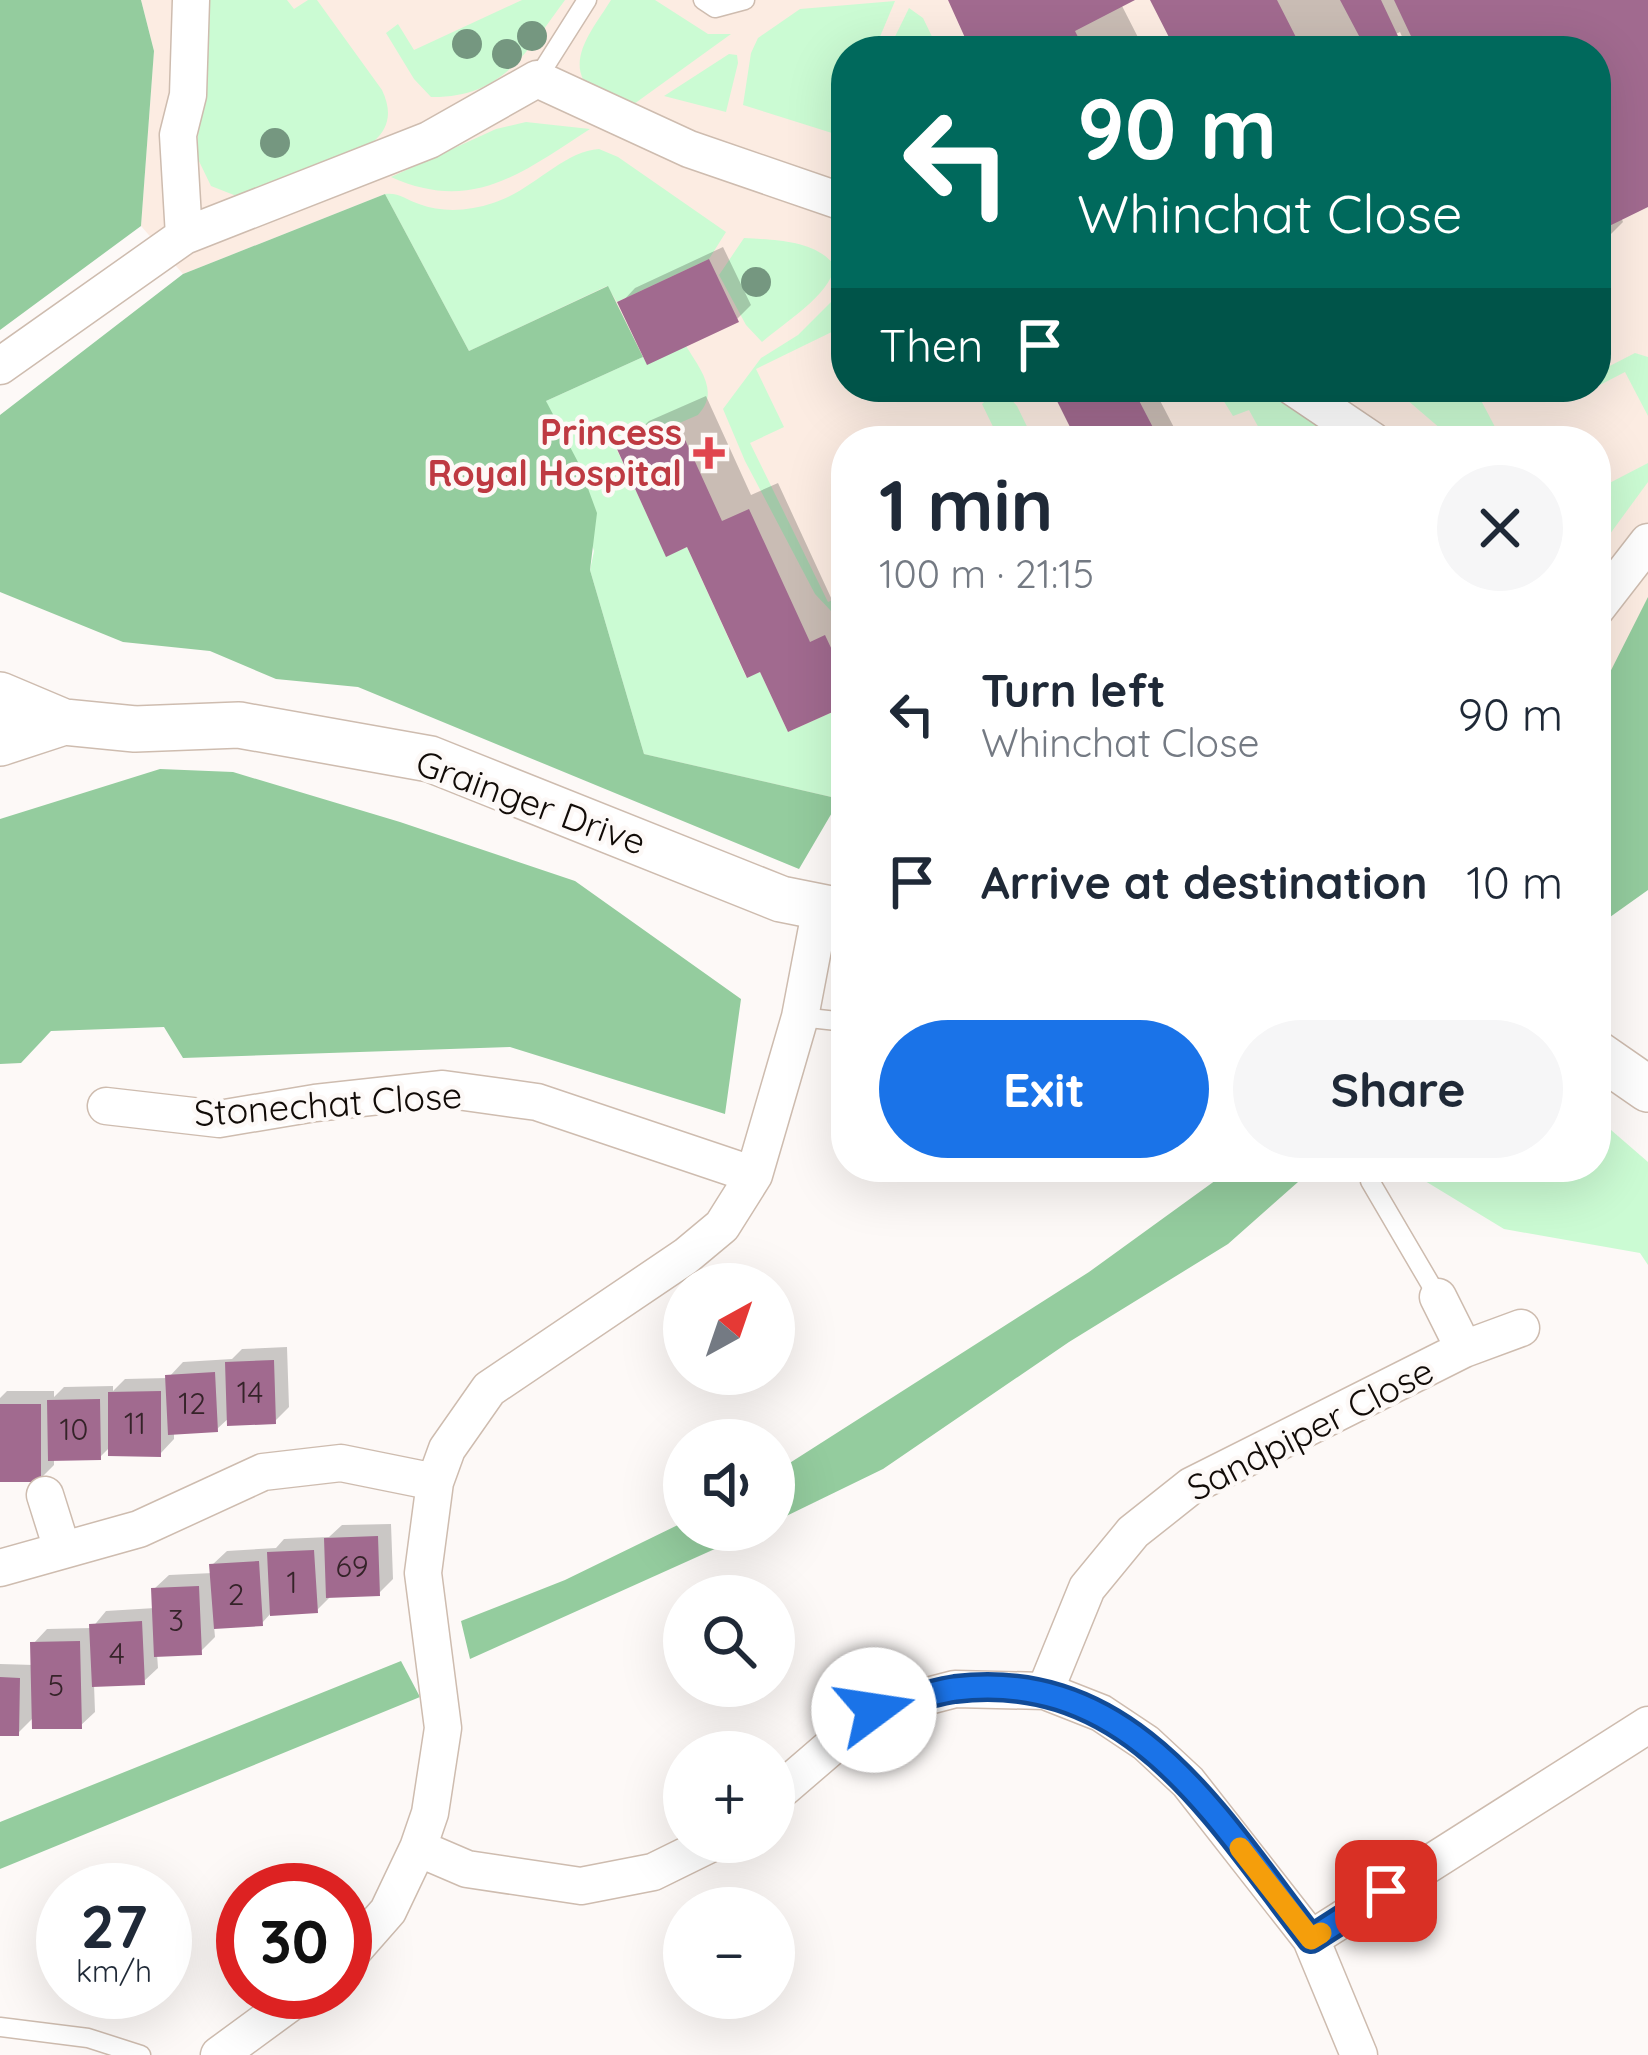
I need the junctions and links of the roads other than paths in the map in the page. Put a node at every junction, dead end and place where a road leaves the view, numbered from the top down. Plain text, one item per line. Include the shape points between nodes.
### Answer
1 (191, 0) edge
2 (587, 0) edge
3 (703, 0) edge
4 (745, 0) edge
5 (537, 79) junction
6 (831, 198) edge
7 (184, 236) junction
8 (0, 366) edge
9 (1315, 402) edge
10 (1351, 426) edge
11 (1648, 542) edge
12 (1611, 590) edge
13 (0, 695) edge
14 (64, 722) junction
15 (0, 743) edge
16 (831, 909) edge
17 (831, 919) edge
18 (800, 1017) junction
19 (831, 1020) edge
20 (1611, 1063) edge
21 (1648, 1089) edge
22 (106, 1106) dead end
23 (754, 1175) junction
24 (1371, 1182) edge
25 (1438, 1297) joint
26 (1521, 1328) dead end
27 (1464, 1349) junction
28 (435, 1482) junction
29 (45, 1495) dead end
30 (62, 1550) junction
31 (0, 1568) edge
32 (1045, 1691) junction
33 (1648, 1725) edge
34 (795, 1778) edge
35 (418, 1848) junction
36 (673, 1863) edge
37 (372, 1929) edge
38 (1311, 1939) junction
39 (268, 2019) edge
40 (0, 2026) edge
41 (141, 2055) edge
42 (219, 2055) edge
43 (1360, 2055) edge

1 - 7 street via 188,95 178,135
2 - 5 lane
3 - 4 lane via 715,8
5 - 6 street via 689,149
5 - 7 street via 429,140
7 - 8 street
9 - 10 street
11 - 12 street
13 - 14 street, Grainger Drive
14 - 15 street, Grainger Drive
14 - 16 street, Grainger Drive via 239,725 430,759 781,899
17 - 18 street
18 - 19 lane
18 - 23 street
20 - 21 street
22 - 23 street, Stonechat Close via 219,1119 443,1089 537,1102
23 - 28 street via 722,1226 686,1256 489,1389 447,1449
24 - 25 lane
25 - 27 street, Sandpiper Close
26 - 27 street, Sandpiper Close
27 - 32 street, Sandpiper Close via 1191,1486 1132,1532 1088,1588
28 - 30 street via 341,1463 263,1472 140,1529
28 - 35 street via 423,1574 443,1728
29 - 30 street
30 - 31 street
32 - 34 street via 955,1689 874,1710
32 - 38 street via 1101,1713 1189,1782
33 - 38 street
35 - 36 street via 467,1869 581,1886
35 - 37 street
38 - 43 street
39 - 42 street
40 - 41 lane

